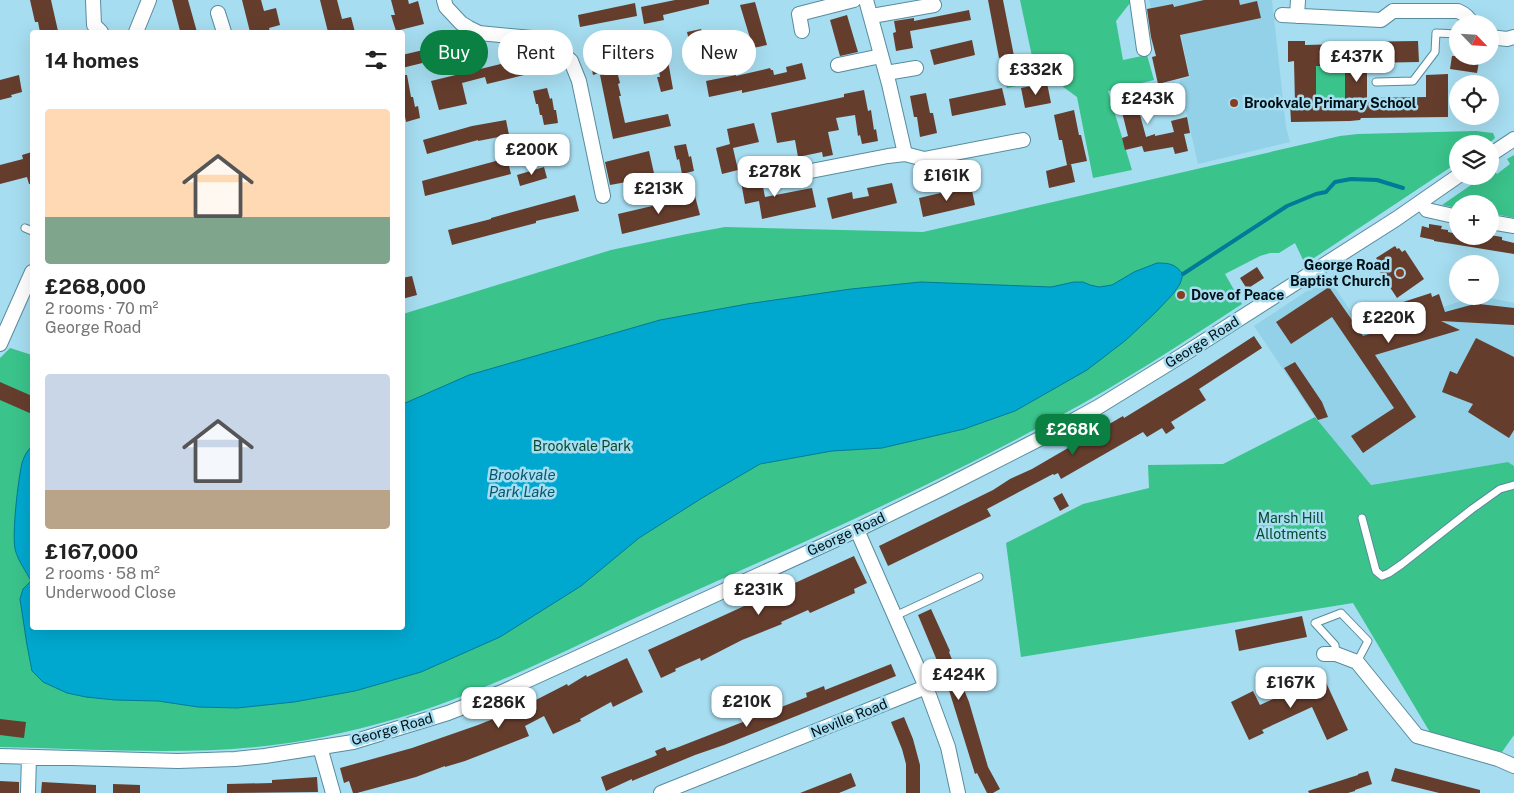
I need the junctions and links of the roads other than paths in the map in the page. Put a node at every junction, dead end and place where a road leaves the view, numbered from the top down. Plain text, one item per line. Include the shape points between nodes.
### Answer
1 (93, 0) edge
2 (149, 0) edge
3 (444, 0) edge
4 (854, 0) edge
5 (866, 0) edge
6 (1138, 0) edge
7 (1298, 0) edge
8 (934, 5) dead end
9 (218, 13) dead end
10 (1282, 15) dead end
11 (1465, 15) edge
12 (872, 16) junction
13 (1298, 16) junction
14 (99, 30) edge
15 (137, 30) edge
16 (223, 30) edge
17 (802, 32) dead end
18 (1449, 34) edge
19 (1514, 37) edge
20 (1499, 38) edge
21 (1144, 49) dead end
22 (881, 56) junction
23 (838, 65) dead end
24 (916, 68) dead end
25 (886, 73) junction
26 (1376, 82) dead end
27 (1514, 139) edge
28 (1024, 140) dead end
29 (1499, 149) edge
30 (905, 154) junction
31 (780, 177) dead end
32 (1449, 182) edge
33 (603, 196) dead end
34 (1421, 202) junction
35 (1449, 215) edge
36 (1499, 224) edge
37 (1514, 226) edge
38 (30, 281) edge
39 (0, 344) edge
40 (1514, 485) edge
41 (1362, 518) dead end
42 (857, 530) junction
43 (978, 577) dead end
44 (895, 616) junction
45 (1330, 654) joint
46 (1357, 662) junction
47 (926, 687) junction
48 (320, 747) junction
49 (0, 756) edge
50 (29, 757) junction
51 (1514, 766) edge
52 (28, 793) edge
53 (333, 793) edge
54 (661, 793) edge
55 (958, 793) edge

1 - 14 street via 94,25
2 - 15 street
3 - 33 street via 446,7 461,23 479,33 532,38 556,47 571,61 579,81
4 - 17 street via 799,14
5 - 12 street
6 - 21 street
7 - 13 street
8 - 12 street
9 - 16 street
10 - 13 street
11 - 13 street via 1458,12 1394,11 1381,20
12 - 22 street
18 - 26 lane via 1436,34 1435,52 1412,81
19 - 20 street
22 - 23 street
22 - 25 street
24 - 25 street
25 - 30 street
27 - 29 street
28 - 30 street via 924,159
30 - 31 street
32 - 34 street, George Road
34 - 35 street via 1428,210
34 - 42 street, George Road via 1098,407
36 - 37 street
38 - 39 street
40 - 41 lane via 1500,489 1382,576 1376,571
42 - 44 street
42 - 48 street, George Road via 502,692 389,732
43 - 44 lane
44 - 47 street
45 - 46 street
45 - 46 lane via 1335,645 1315,623 1341,613 1368,641
46 - 51 street via 1417,736
47 - 54 street, Neville Road
47 - 55 street via 948,747
48 - 50 street, George Road via 226,760
48 - 53 street
49 - 50 street, George Road
50 - 52 street

